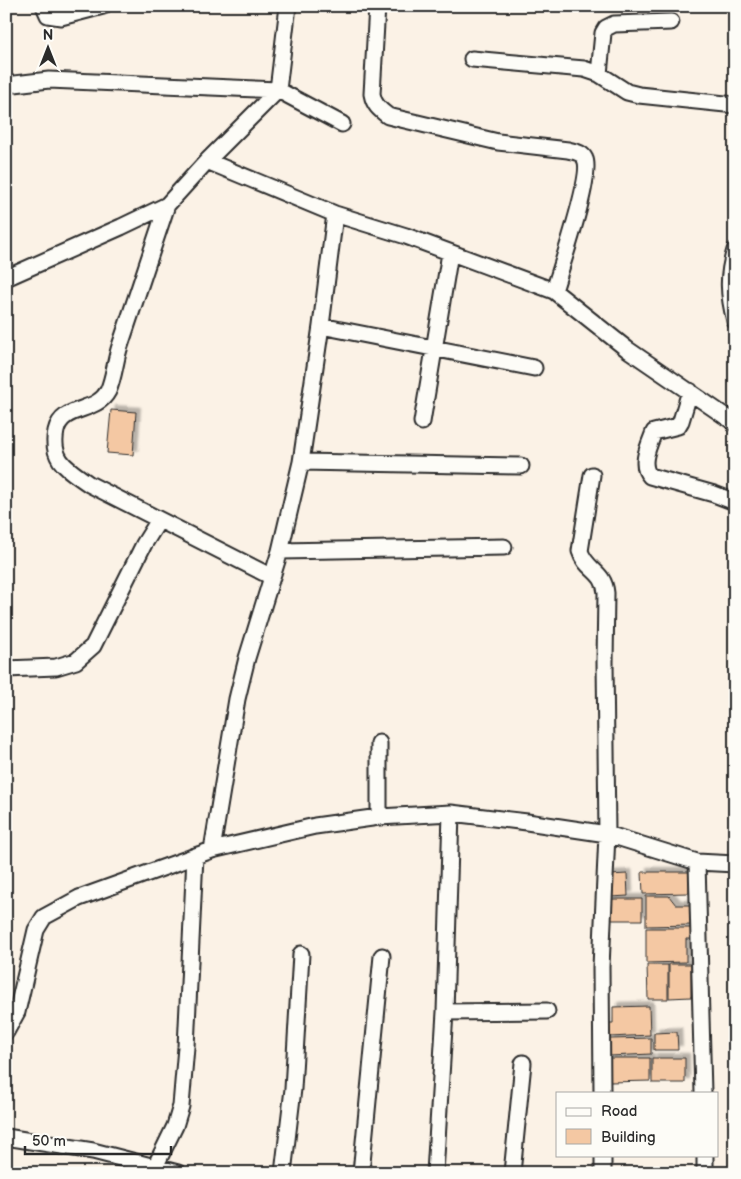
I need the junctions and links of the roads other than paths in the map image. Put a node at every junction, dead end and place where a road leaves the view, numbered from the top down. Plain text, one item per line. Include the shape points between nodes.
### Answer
1 (44, 6) edge
2 (103, 6) edge
3 (288, 6) edge
4 (377, 6) edge
5 (671, 22) dead end
6 (472, 59) dead end
7 (599, 74) junction
8 (6, 85) edge
9 (278, 90) junction
10 (735, 105) edge
11 (342, 124) dead end
12 (207, 161) junction
13 (167, 205) junction
14 (335, 214) junction
15 (735, 250) edge
16 (450, 253) junction
17 (6, 278) edge
18 (554, 291) junction
19 (735, 320) edge
20 (321, 326) junction
21 (434, 347) junction
22 (534, 368) dead end
23 (690, 392) junction
24 (422, 422) dead end
25 (735, 423) edge
26 (301, 462) junction
27 (521, 466) dead end
28 (592, 476) dead end
29 (735, 502) edge
30 (159, 520) junction
31 (504, 547) dead end
32 (280, 551) junction
33 (272, 577) junction
34 (6, 669) edge
35 (379, 743) dead end
36 (452, 813) junction
37 (379, 817) junction
38 (607, 834) junction
39 (212, 850) junction
40 (195, 856) junction
41 (697, 862) junction
42 (735, 864) edge
43 (301, 954) dead end
44 (382, 956) dead end
45 (547, 1011) dead end
46 (445, 1012) junction
47 (6, 1032) edge
48 (523, 1063) dead end
49 (602, 1092) edge
50 (703, 1092) edge
51 (6, 1137) edge
52 (603, 1156) edge
53 (705, 1156) edge
54 (156, 1167) junction
55 (178, 1173) edge
56 (283, 1173) edge
57 (361, 1173) edge
58 (434, 1173) edge
59 (512, 1173) edge
60 (603, 1173) edge
61 (705, 1173) edge

1 - 2 street via 48,15 61,17
3 - 9 street
4 - 18 street via 372,94 378,109 388,116 498,142 568,150 584,156 586,171 576,219
5 - 7 street via 614,24 606,28
6 - 7 street via 584,69
7 - 10 street via 620,89 639,95
8 - 9 street via 49,80
9 - 11 street
9 - 12 street
12 - 13 street
12 - 14 street
13 - 17 street
13 - 30 street via 109,388 97,403 68,413 60,420 55,447 56,455 66,468 89,484
14 - 16 street
14 - 20 street
15 - 19 street via 729,275 729,299
16 - 18 street
16 - 21 street
18 - 23 street via 627,349
20 - 21 street
20 - 26 street
21 - 22 street
21 - 24 street
23 - 25 street
23 - 29 street via 678,426 654,432 645,468 650,476
26 - 27 street
26 - 32 street
28 - 38 street via 580,551 583,561 602,577 606,593
30 - 33 street
30 - 34 street via 93,646 76,661 56,667
31 - 32 street
32 - 33 street
33 - 39 street via 237,699
35 - 37 street
36 - 37 street
36 - 38 street
36 - 46 street
37 - 39 street via 315,826
38 - 41 street
38 - 49 street via 601,967
39 - 40 street
40 - 47 street via 79,898 44,917 36,930 17,1012
40 - 54 street via 180,1106 175,1126
41 - 42 street
41 - 50 street
43 - 56 street via 293,1089
44 - 57 street
45 - 46 street
46 - 58 street
48 - 59 street
51 - 54 street via 93,1151
52 - 60 street
53 - 61 street
54 - 55 street

